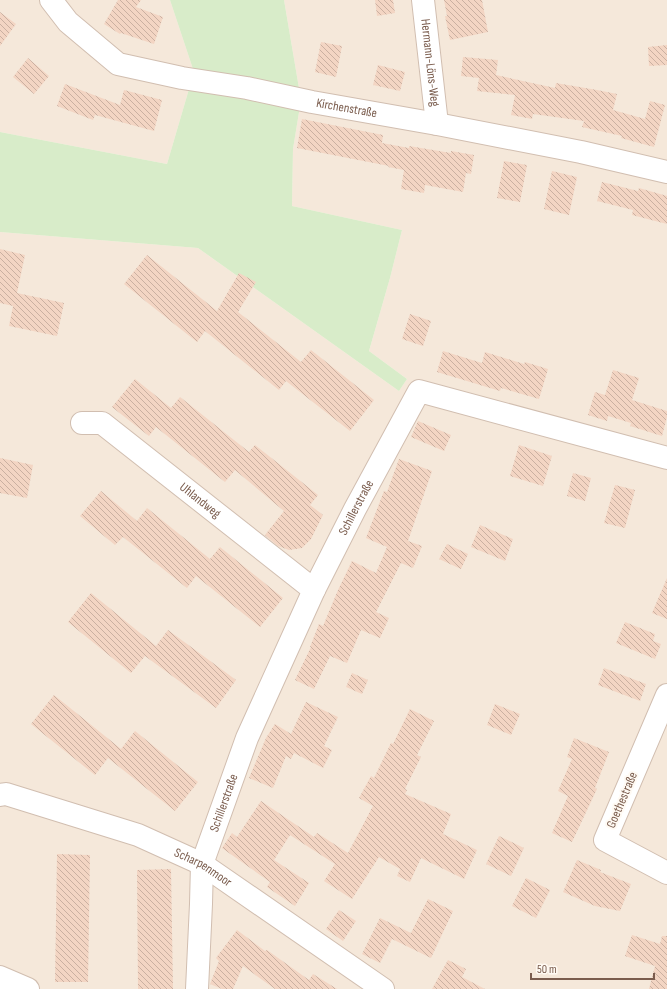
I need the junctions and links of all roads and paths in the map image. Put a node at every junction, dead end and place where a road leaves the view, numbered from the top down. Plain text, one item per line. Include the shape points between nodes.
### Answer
1 (51, 0) edge
2 (423, 0) edge
3 (438, 124) junction
4 (667, 172) edge
5 (82, 423) dead end
6 (667, 458) edge
7 (314, 590) junction
8 (667, 695) edge
9 (0, 796) edge
10 (202, 864) junction
11 (667, 873) edge
12 (0, 977) edge
13 (28, 989) edge
14 (197, 989) edge
15 (383, 989) edge

1 - 3 street, Kirchenstraße via 68,22 118,64
2 - 3 street, Hermann-Löns-Weg
3 - 4 street, Kirchenstraße
5 - 7 street, Uhlandweg via 102,423
6 - 7 street, Schillerstraße via 419,391
7 - 10 street, Schillerstraße via 247,738
8 - 11 street, Goethestraße via 605,840
9 - 10 street, Scharpenmoor via 6,794 138,835
10 - 14 street, Schillerstraße
10 - 15 street, Scharpenmoor
12 - 13 street

